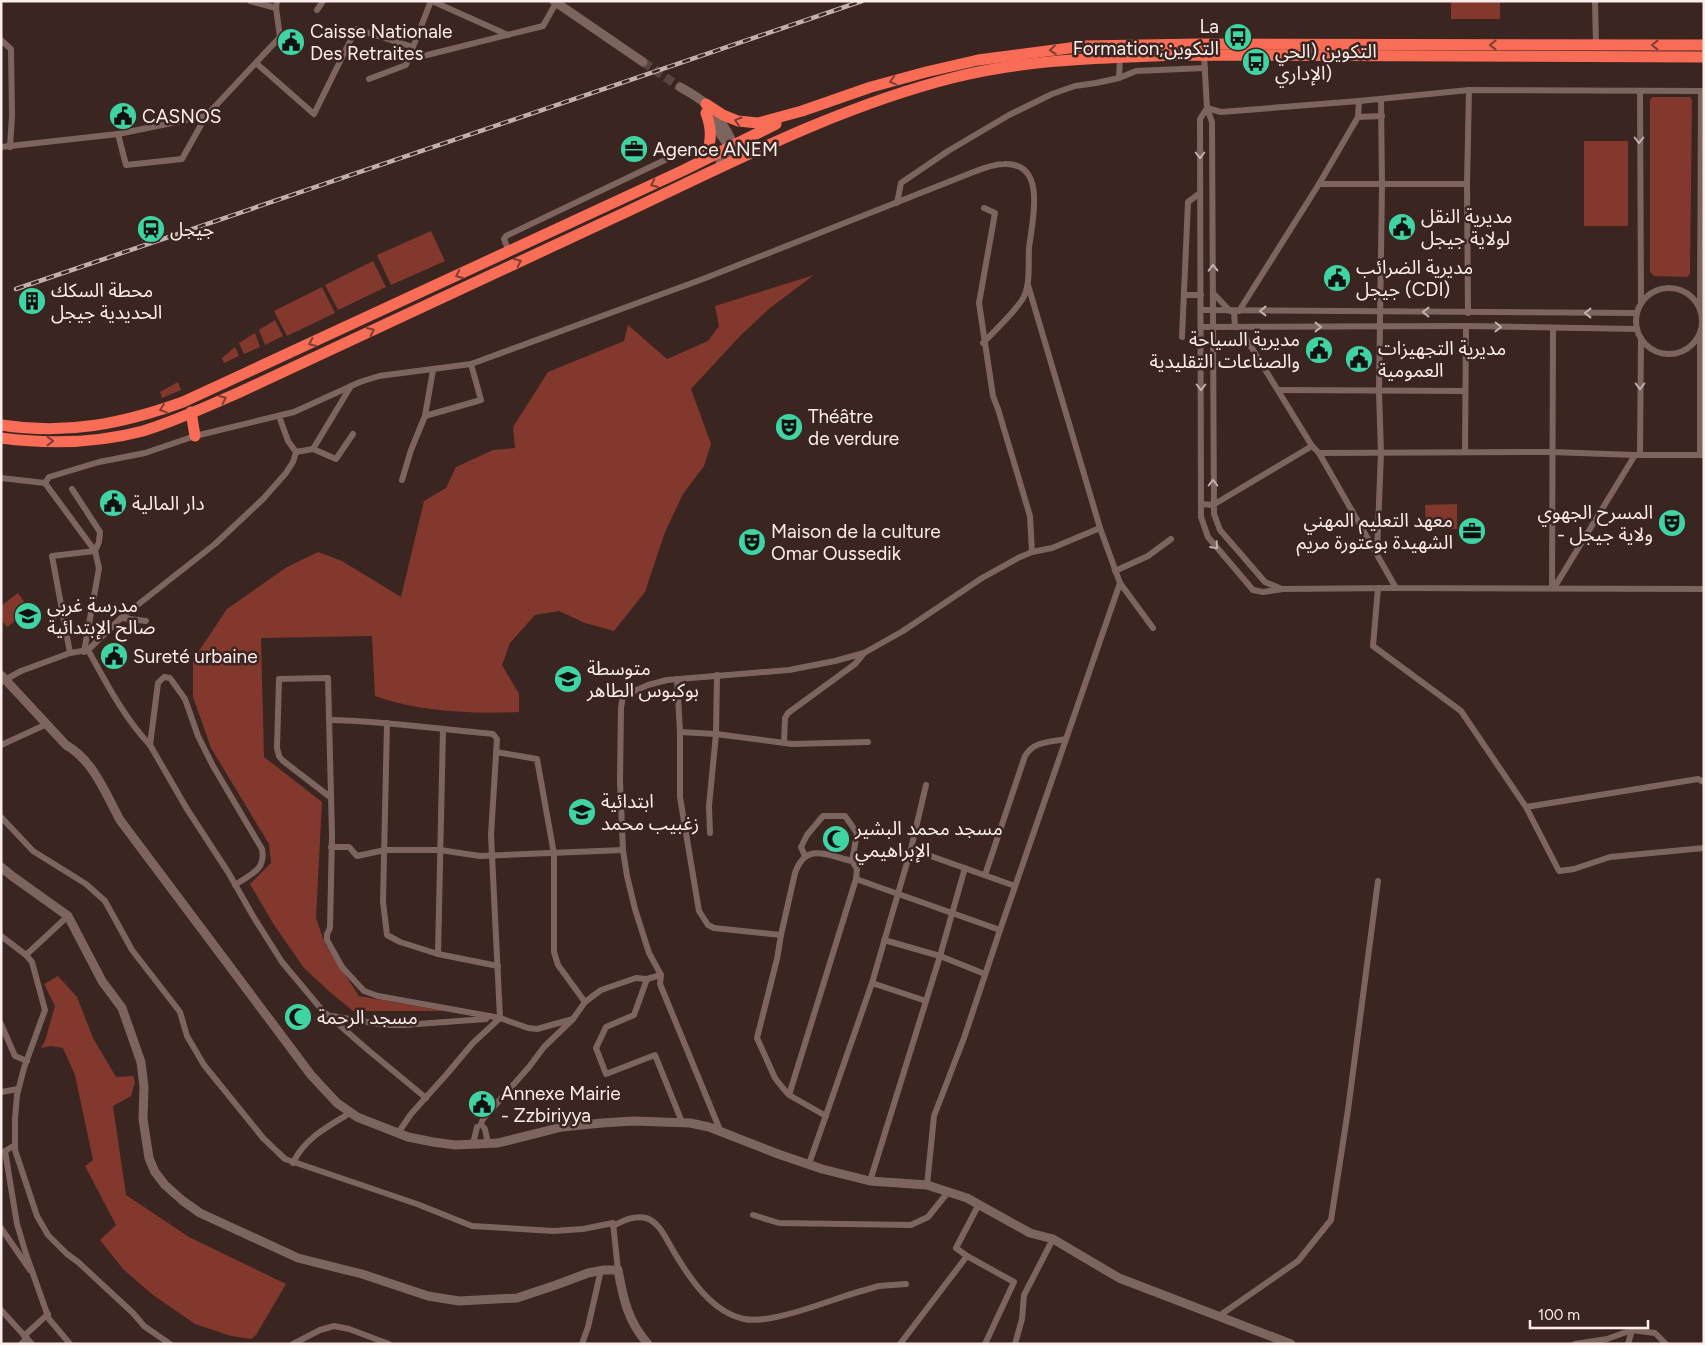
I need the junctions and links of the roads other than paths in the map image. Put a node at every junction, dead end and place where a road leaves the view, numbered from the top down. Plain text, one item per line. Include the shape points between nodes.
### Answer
1 (250, 1) edge
2 (322, 1) edge
3 (432, 1) edge
4 (1595, 1) edge
5 (555, 2) edge
6 (276, 5) edge
7 (317, 10) dead end
8 (508, 35) junction
9 (1, 40) edge
10 (1596, 45) junction
11 (1704, 45) edge
12 (413, 47) junction
13 (1184, 55) junction
14 (1204, 55) junction
15 (409, 57) junction
16 (1120, 57) junction
17 (1704, 57) edge
18 (643, 62) tunnel mouth
19 (256, 63) junction
20 (1205, 68) junction
21 (1185, 69) junction
22 (1119, 78) junction
23 (369, 79) dead end
24 (1469, 90) junction
25 (1640, 91) junction
26 (1702, 91) edge
27 (1381, 99) junction
28 (1359, 101) junction
29 (1207, 108) junction
30 (706, 109) junction
31 (802, 111) junction
32 (206, 116) junction
33 (1382, 116) junction
34 (1358, 117) junction
35 (118, 134) junction
36 (10, 147) junction
37 (1, 148) edge
38 (732, 148) junction
39 (746, 156) junction
40 (667, 159) dead end
41 (703, 159) junction
42 (1319, 184) junction
43 (1467, 184) junction
44 (1382, 185) junction
45 (1200, 193) junction
46 (897, 203) junction
47 (640, 205) junction
48 (984, 208) dead end
49 (509, 252) junction
50 (1028, 285) junction
51 (1214, 293) junction
52 (1184, 295) junction
53 (1201, 295) junction
54 (1641, 303) junction
55 (1200, 310) junction
56 (1213, 310) junction
57 (1234, 311) junction
58 (1380, 311) junction
59 (1701, 312) edge
60 (1468, 313) junction
61 (1637, 313) junction
62 (1200, 326) junction
63 (1380, 326) junction
64 (1466, 326) junction
65 (1213, 327) junction
66 (1237, 327) junction
67 (1553, 328) junction
68 (1638, 329) junction
69 (1701, 329) edge
70 (1182, 337) dead end
71 (1641, 337) junction
72 (984, 343) junction
73 (471, 364) junction
74 (433, 370) junction
75 (351, 386) junction
76 (1279, 390) junction
77 (1465, 391) junction
78 (1379, 392) junction
79 (191, 412) junction
80 (279, 416) junction
81 (425, 416) junction
82 (1, 425) edge
83 (353, 434) dead end
84 (195, 436) junction
85 (1, 438) edge
86 (1312, 446) junction
87 (313, 449) junction
88 (296, 452) junction
89 (1464, 452) junction
90 (1551, 452) junction
91 (1381, 453) junction
92 (1318, 454) junction
93 (1638, 455) junction
94 (1702, 455) edge
95 (1, 478) edge
96 (402, 480) dead end
97 (45, 483) junction
98 (72, 489) dead end
99 (1201, 504) junction
100 (1213, 505) junction
101 (1100, 528) junction
102 (1171, 539) dead end
103 (95, 551) junction
104 (1032, 552) junction
105 (1377, 555) junction
106 (1115, 571) junction
107 (1120, 583) junction
108 (1378, 588) junction
109 (1396, 588) junction
110 (1553, 588) junction
111 (1284, 589) junction
112 (1704, 589) edge
113 (121, 618) junction
114 (146, 621) dead end
115 (1153, 628) dead end
116 (86, 651) junction
117 (70, 653) junction
118 (864, 653) junction
119 (717, 675) junction
120 (3, 679) edge
121 (677, 679) junction
122 (330, 720) junction
123 (387, 723) junction
124 (47, 724) junction
125 (443, 729) junction
126 (680, 732) junction
127 (716, 734) junction
128 (1066, 739) junction
129 (868, 742) dead end
130 (784, 743) junction
131 (1, 745) edge
132 (150, 745) junction
133 (496, 752) junction
134 (1704, 782) edge
135 (926, 786) dead end
136 (330, 797) junction
137 (1526, 807) junction
138 (1, 817) edge
139 (710, 833) dead end
140 (331, 846) junction
141 (801, 847) junction
142 (1704, 848) edge
143 (911, 849) junction
144 (385, 850) junction
145 (440, 850) junction
146 (623, 850) junction
147 (814, 852) junction
148 (554, 854) junction
149 (492, 856) junction
150 (805, 856) junction
151 (852, 861) junction
152 (1, 867) edge
153 (965, 868) junction
154 (984, 875) junction
155 (856, 879) junction
156 (1378, 881) dead end
157 (236, 884) junction
158 (1015, 886) junction
159 (897, 894) junction
160 (953, 914) junction
161 (68, 916) junction
162 (1000, 930) junction
163 (781, 935) junction
164 (1, 936) edge
165 (884, 940) junction
166 (438, 954) junction
167 (26, 955) junction
168 (940, 956) junction
169 (498, 966) junction
170 (986, 974) junction
171 (661, 975) junction
172 (647, 979) junction
173 (872, 984) junction
174 (926, 1001) junction
175 (584, 1002) junction
176 (331, 1016) junction
177 (500, 1018) junction
178 (573, 1019) junction
179 (1, 1024) edge
180 (27, 1061) junction
181 (18, 1088) junction
182 (1, 1092) edge
183 (789, 1094) junction
184 (426, 1098) junction
185 (350, 1113) junction
186 (826, 1116) junction
187 (682, 1122) junction
188 (477, 1127) dead end
189 (720, 1130) junction
190 (398, 1134) junction
191 (473, 1144) junction
192 (488, 1144) junction
193 (15, 1145) junction
194 (3, 1150) edge
195 (293, 1163) junction
196 (810, 1164) junction
197 (870, 1181) junction
198 (928, 1185) junction
199 (949, 1191) junction
200 (978, 1204) junction
201 (753, 1215) dead end
202 (613, 1226) junction
203 (1, 1228) edge
204 (1053, 1239) junction
205 (967, 1256) junction
206 (601, 1270) junction
207 (618, 1270) junction
208 (36, 1277) junction
209 (906, 1284) dead end
210 (1, 1310) edge
211 (48, 1316) junction
212 (1219, 1316) junction
213 (1632, 1330) junction
214 (25, 1337) junction
215 (21, 1344) edge
216 (32, 1344) edge
217 (70, 1344) edge
218 (170, 1344) edge
219 (293, 1344) edge
220 (389, 1344) edge
221 (582, 1344) edge
222 (648, 1344) edge
223 (900, 1344) edge
224 (985, 1344) edge
225 (1016, 1344) edge
226 (1291, 1344) edge
227 (1575, 1344) edge
228 (1628, 1344) edge
229 (1666, 1344) edge

1 - 6 street
2 - 7 street
3 - 8 street
3 - 12 street
4 - 10 street
5 - 8 street via 543,26
5 - 18 main road
6 - 19 street via 280,37
8 - 15 street
9 - 36 street via 11,49
11 -> 10 highway
10 -> 31 highway via 1085,46 952,66 871,87
12 - 15 street
12 - 19 street via 356,29 314,114
13 - 14 highway
13 - 16 highway
13 - 21 street
14 - 17 highway
14 - 20 street
15 - 23 street via 406,65
16 - 22 street
16 - 39 highway via 1027,65 958,77 900,93 830,119
19 - 32 street
20 - 21 street
20 - 29 street
21 - 22 street via 1136,72
22 - 46 street via 1064,88 1009,115 901,183
24 - 25 street
24 - 27 street
24 - 43 street
25 - 26 street
25 -> 54 street
26 - 59 street
27 - 28 street
27 - 33 street
28 - 29 street via 1221,112
28 - 34 street
29 -> 45 street via 1200,119
51 -> 29 street via 1212,122
31 -> 30 highway via 751,124
30 - 38 main road
30 - 41 highway via 711,136
31 - 38 highway
32 - 35 street
32 - 35 street via 182,159 126,165
33 - 34 street
33 - 44 street
34 - 42 street
35 - 36 street
36 - 37 street
38 - 39 main road
38 - 41 highway
38 - 47 main road via 729,157 684,178
39 - 47 highway
40 - 49 street via 506,236 504,239
41 -> 49 highway
42 - 44 street
42 - 57 street
43 - 44 street
43 - 60 street
44 - 58 street
45 - 52 street via 1188,202
45 - 53 street
46 - 50 street via 998,164 1012,164 1024,170 1030,176 1034,201
46 - 73 street via 703,279
79 -> 47 highway
48 - 72 street via 995,213 979,303
49 -> 82 highway via 244,375 158,411 129,420 80,428
50 - 72 street via 1022,300
50 - 101 street
51 - 56 street
51 - 57 street
52 - 53 street
52 - 70 street
53 - 55 street
54 - 59 street via 1657,290 1678,289 1695,301
54 - 61 street
55 - 56 street
55 - 62 street
56 - 57 street
56 - 65 street
58 -> 57 street
57 - 66 street
60 -> 58 street
58 - 63 street
59 - 69 street
61 -> 60 street
61 - 68 street
62 - 65 street
62 -> 99 street
63 - 64 street
66 -> 63 street
63 - 78 street
64 -> 67 street
64 - 77 street
65 - 66 street
100 -> 65 street
66 - 76 street
67 - 68 street
67 - 90 street
68 - 71 street
69 - 71 street via 1690,345 1676,353 1654,350
69 - 94 street
71 -> 93 street
72 - 104 street via 993,396 1030,516
73 - 74 street
73 - 81 street via 481,400
74 - 75 street via 379,376
74 - 81 street
75 - 80 street
75 - 87 street
76 - 78 street
76 - 86 street
77 - 78 street
77 - 89 street
78 - 91 street
79 - 84 highway
85 -> 79 highway via 46,441 95,439 143,430
80 - 84 street
80 - 88 street via 288,441
81 - 96 street
83 - 87 street via 336,458
84 - 97 street via 145,453 49,477
86 - 92 street
86 - 100 street
87 - 88 street
88 - 113 street via 286,473 263,499 214,544
89 - 90 street
89 - 91 street
90 - 93 street
90 - 110 street
91 - 92 street
91 - 105 street
92 - 105 street
93 - 94 street
93 - 110 street
95 - 97 street
97 - 103 street
98 - 103 street via 100,532
99 - 100 street
99 -> 111 street via 1201,518 1208,537 1253,590
100 - 111 street via 1220,530 1265,582
101 - 104 street via 1052,548
101 - 106 street
102 - 106 street via 1148,556
103 - 116 street via 99,568
103 - 117 street via 52,556
104 - 118 street via 982,578
105 - 109 street
106 - 107 street
107 - 115 street
107 - 128 street
108 - 109 street
108 - 111 street
108 - 137 street via 1374,646 1461,711
109 - 110 street
110 - 112 street
113 - 114 street
113 - 116 street
116 - 117 street
116 - 132 street
117 - 120 street
118 - 119 street via 789,670
118 - 130 street via 855,664 788,713
119 - 121 street
119 - 127 street
120 - 124 main road
121 - 126 street
121 - 146 street via 654,683 623,696 620,780
122 - 123 street
122 - 136 street
122 - 136 street via 328,678 279,679 279,756
123 - 125 street
123 - 144 street
124 - 131 street
124 - 185 main road via 83,759 120,820 301,1063 332,1099
125 - 133 street via 493,734 498,744
125 - 145 street
126 - 127 street
126 - 163 street via 680,797 699,911 708,925 714,928
127 - 130 street
127 - 139 street via 709,806
128 - 154 street via 1038,744 1025,756
128 - 158 street
129 - 130 street
132 - 157 street
132 - 157 street via 158,683 167,677 185,699 198,736 262,849 264,860 260,868
133 - 148 street via 537,759
133 - 149 street
134 - 137 street via 1698,780
135 - 143 street
136 - 140 street
137 - 142 street via 1559,870 1574,869 1610,857
138 - 195 street via 33,851 86,884 104,901 132,950 180,1012 187,1036 210,1074 263,1138 278,1154
140 - 144 street via 349,847 357,856
140 - 177 street via 327,940 342,967 364,991
141 - 147 street
141 - 150 street
141 - 151 street via 807,834 823,816 845,816 856,833
143 - 153 street
143 - 159 street
144 - 145 street
144 - 166 street via 383,902 387,935
145 - 149 street
145 - 166 street
146 - 148 street
146 - 171 street via 635,909 649,953
147 - 150 street
147 - 151 street
148 - 149 street
148 - 175 street via 554,952 558,965
149 - 169 street
150 - 163 street via 795,873
151 - 155 street via 857,869
152 - 161 main road
153 - 154 street
153 - 160 street
154 - 158 street
155 - 159 street
155 - 183 street
156 - 212 street via 1331,1220 1298,1261
157 - 176 street via 282,962 313,1000
158 - 162 street
159 - 160 street
159 - 165 street
160 - 162 street
160 - 168 street
161 - 167 street
161 - 206 main road via 102,981 122,1008 141,1062 144,1130 152,1166 165,1185 195,1210 298,1258 450,1300 517,1298
162 - 170 street
163 - 183 street via 757,1038 775,1078
164 - 167 street
165 - 168 street
165 - 173 street
166 - 169 street
167 - 180 street via 34,967 45,1010
168 - 170 street
168 - 174 street
169 - 177 street
170 - 198 street via 934,1116
171 - 172 street
171 - 189 street via 660,984
172 - 175 street via 636,978 601,990
172 - 187 street via 634,1015 606,1027 596,1048 606,1074 655,1055
173 - 174 street
173 - 186 street
174 - 197 street
175 - 178 street
176 - 177 street via 404,1025
176 - 184 street
177 - 178 street via 537,1029
177 - 184 street via 473,1043
178 - 192 street via 544,1047 483,1119
179 - 180 street via 15,1056
180 - 181 street
181 - 182 street
181 - 193 street
183 - 186 street
184 - 190 street
185 - 190 main road
185 - 195 street via 299,1150
186 - 196 street
187 - 189 main road
187 - 192 main road via 633,1121 562,1127
188 - 191 street
189 - 196 main road
190 - 191 main road via 433,1142
191 - 192 main road
193 - 194 street
193 - 218 street via 37,1216 48,1235 144,1326
194 - 208 street via 18,1230
195 - 202 street via 472,1226 554,1231 613,1223
196 - 197 main road
197 - 198 main road
198 - 199 main road
199 - 200 main road
199 - 201 street via 928,1216 911,1225 779,1223
200 - 204 main road via 1030,1233
200 - 205 street via 956,1248
202 - 207 street
202 - 209 street via 636,1217 653,1222 709,1299 723,1311 744,1319 764,1320 879,1286
203 - 208 street
204 - 212 main road via 1118,1278
204 - 225 street via 1024,1295
205 - 223 street
205 - 224 street via 1014,1282
206 - 207 main road
206 - 221 street
207 - 222 main road via 628,1315
208 - 211 street
210 - 214 street
211 - 214 street
211 - 217 street
212 - 226 main road
213 - 227 street via 1606,1339
213 - 228 street
213 - 229 street via 1655,1333
214 - 215 street
214 - 216 street
219 - 220 street via 334,1326

